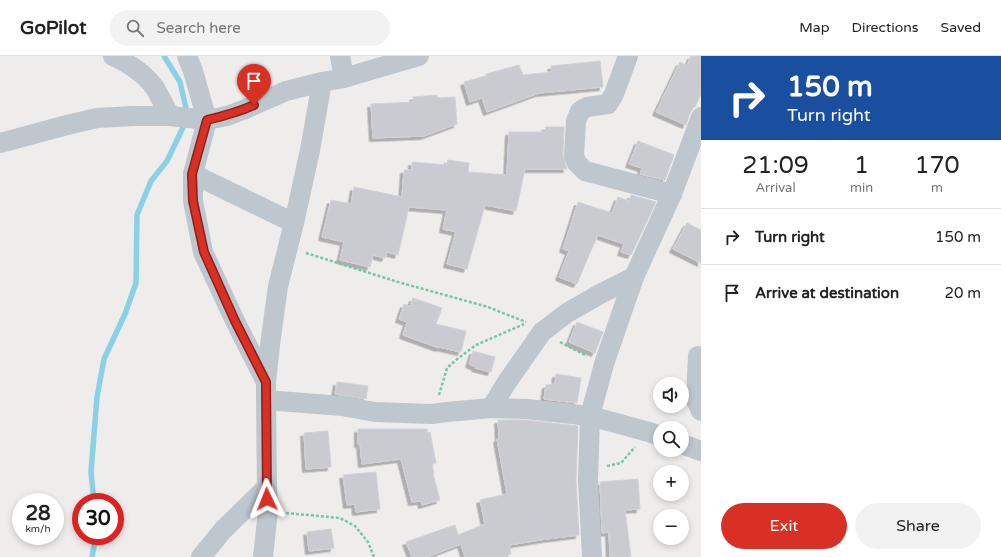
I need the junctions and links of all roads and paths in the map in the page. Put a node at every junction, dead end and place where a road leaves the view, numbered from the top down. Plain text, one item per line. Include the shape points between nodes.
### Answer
1 (113, 56) edge
2 (187, 56) edge
3 (340, 56) edge
4 (419, 56) edge
5 (628, 56) edge
6 (344, 78) junction
7 (322, 82) junction
8 (170, 116) junction
9 (701, 117) edge
10 (207, 120) junction
11 (0, 143) edge
12 (192, 174) junction
13 (672, 194) junction
14 (294, 223) junction
15 (287, 248) junction
16 (634, 277) junction
17 (542, 332) junction
18 (698, 356) dead end
19 (604, 364) junction
20 (266, 391) junction
21 (491, 408) junction
22 (701, 411) edge
23 (432, 414) junction
24 (590, 416) junction
25 (653, 434) edge
26 (653, 435) edge
27 (689, 447) edge
28 (701, 451) edge
29 (588, 480) junction
30 (267, 487) junction
31 (268, 511) junction
32 (201, 557) edge
33 (263, 557) edge
34 (374, 557) edge
35 (592, 557) edge

1 - 8 street via 141,73 154,88
2 - 10 street
3 - 6 street
4 - 6 street
5 - 13 street via 608,104 587,107 580,111 576,121 574,156 585,171
6 - 7 street
7 - 10 street via 286,91 227,116
7 - 14 street
8 - 10 street
8 - 11 street via 97,118
9 - 13 street
10 - 12 street
12 - 14 street
12 - 20 street via 193,201 204,252
13 - 16 street
14 - 15 street
15 - 20 street via 278,286
15 - 23 path via 488,307 528,322 476,345 447,368
16 - 17 street via 567,313
16 - 19 street
17 - 19 path
17 - 21 street
18 - 22 street via 696,400
19 - 24 street
20 - 23 street via 374,412
20 - 30 street
21 - 23 street
21 - 24 street
24 - 25 street
24 - 29 street
26 - 29 path via 621,463 607,466
27 - 28 street
29 - 35 street
30 - 31 street
30 - 32 street via 223,530
31 - 33 street
31 - 34 path via 340,518 355,526 368,542

